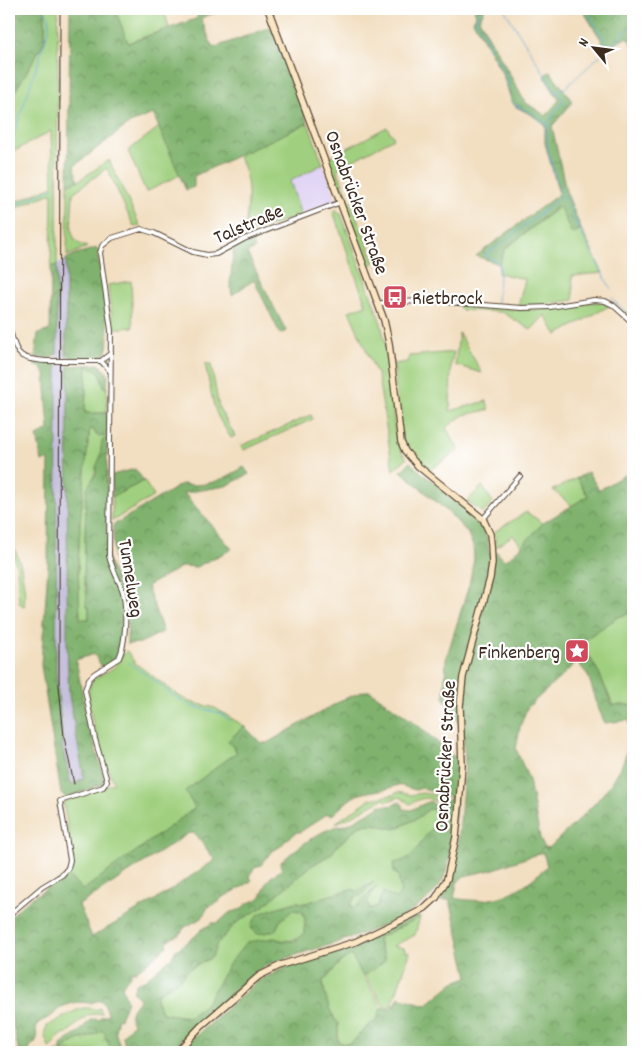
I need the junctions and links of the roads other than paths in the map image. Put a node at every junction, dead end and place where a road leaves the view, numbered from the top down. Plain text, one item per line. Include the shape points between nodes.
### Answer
1 (268, 9) edge
2 (341, 202) junction
3 (378, 304) junction
4 (633, 323) edge
5 (9, 328) edge
6 (111, 353) junction
7 (101, 361) junction
8 (110, 372) junction
9 (520, 476) dead end
10 (483, 518) junction
11 (9, 915) edge
12 (177, 1052) edge

1 - 2 main road, Osnabrücker Straße
2 - 3 main road, Osnabrücker Straße
2 - 6 street, Talstraße via 244,239 216,254 193,252 147,230 134,230 112,238 102,246 100,253
3 - 4 street via 432,301 522,308 594,300 613,305
3 - 10 main road, Osnabrücker Straße via 389,343 399,431 405,451 423,471
5 - 7 street, bridge via 15,348 27,360
6 - 7 street
6 - 8 street, Talstraße
7 - 8 street
8 - 11 street, Tunnelweg via 109,556 124,597 123,645 120,658 94,674 85,690 108,781 103,786 60,801 70,860 68,868
9 - 10 street
10 - 12 main road, Osnabrücker Straße via 490,534 492,564 462,676 462,770 456,837 450,869 441,891 424,908 388,927 259,976 201,1026

